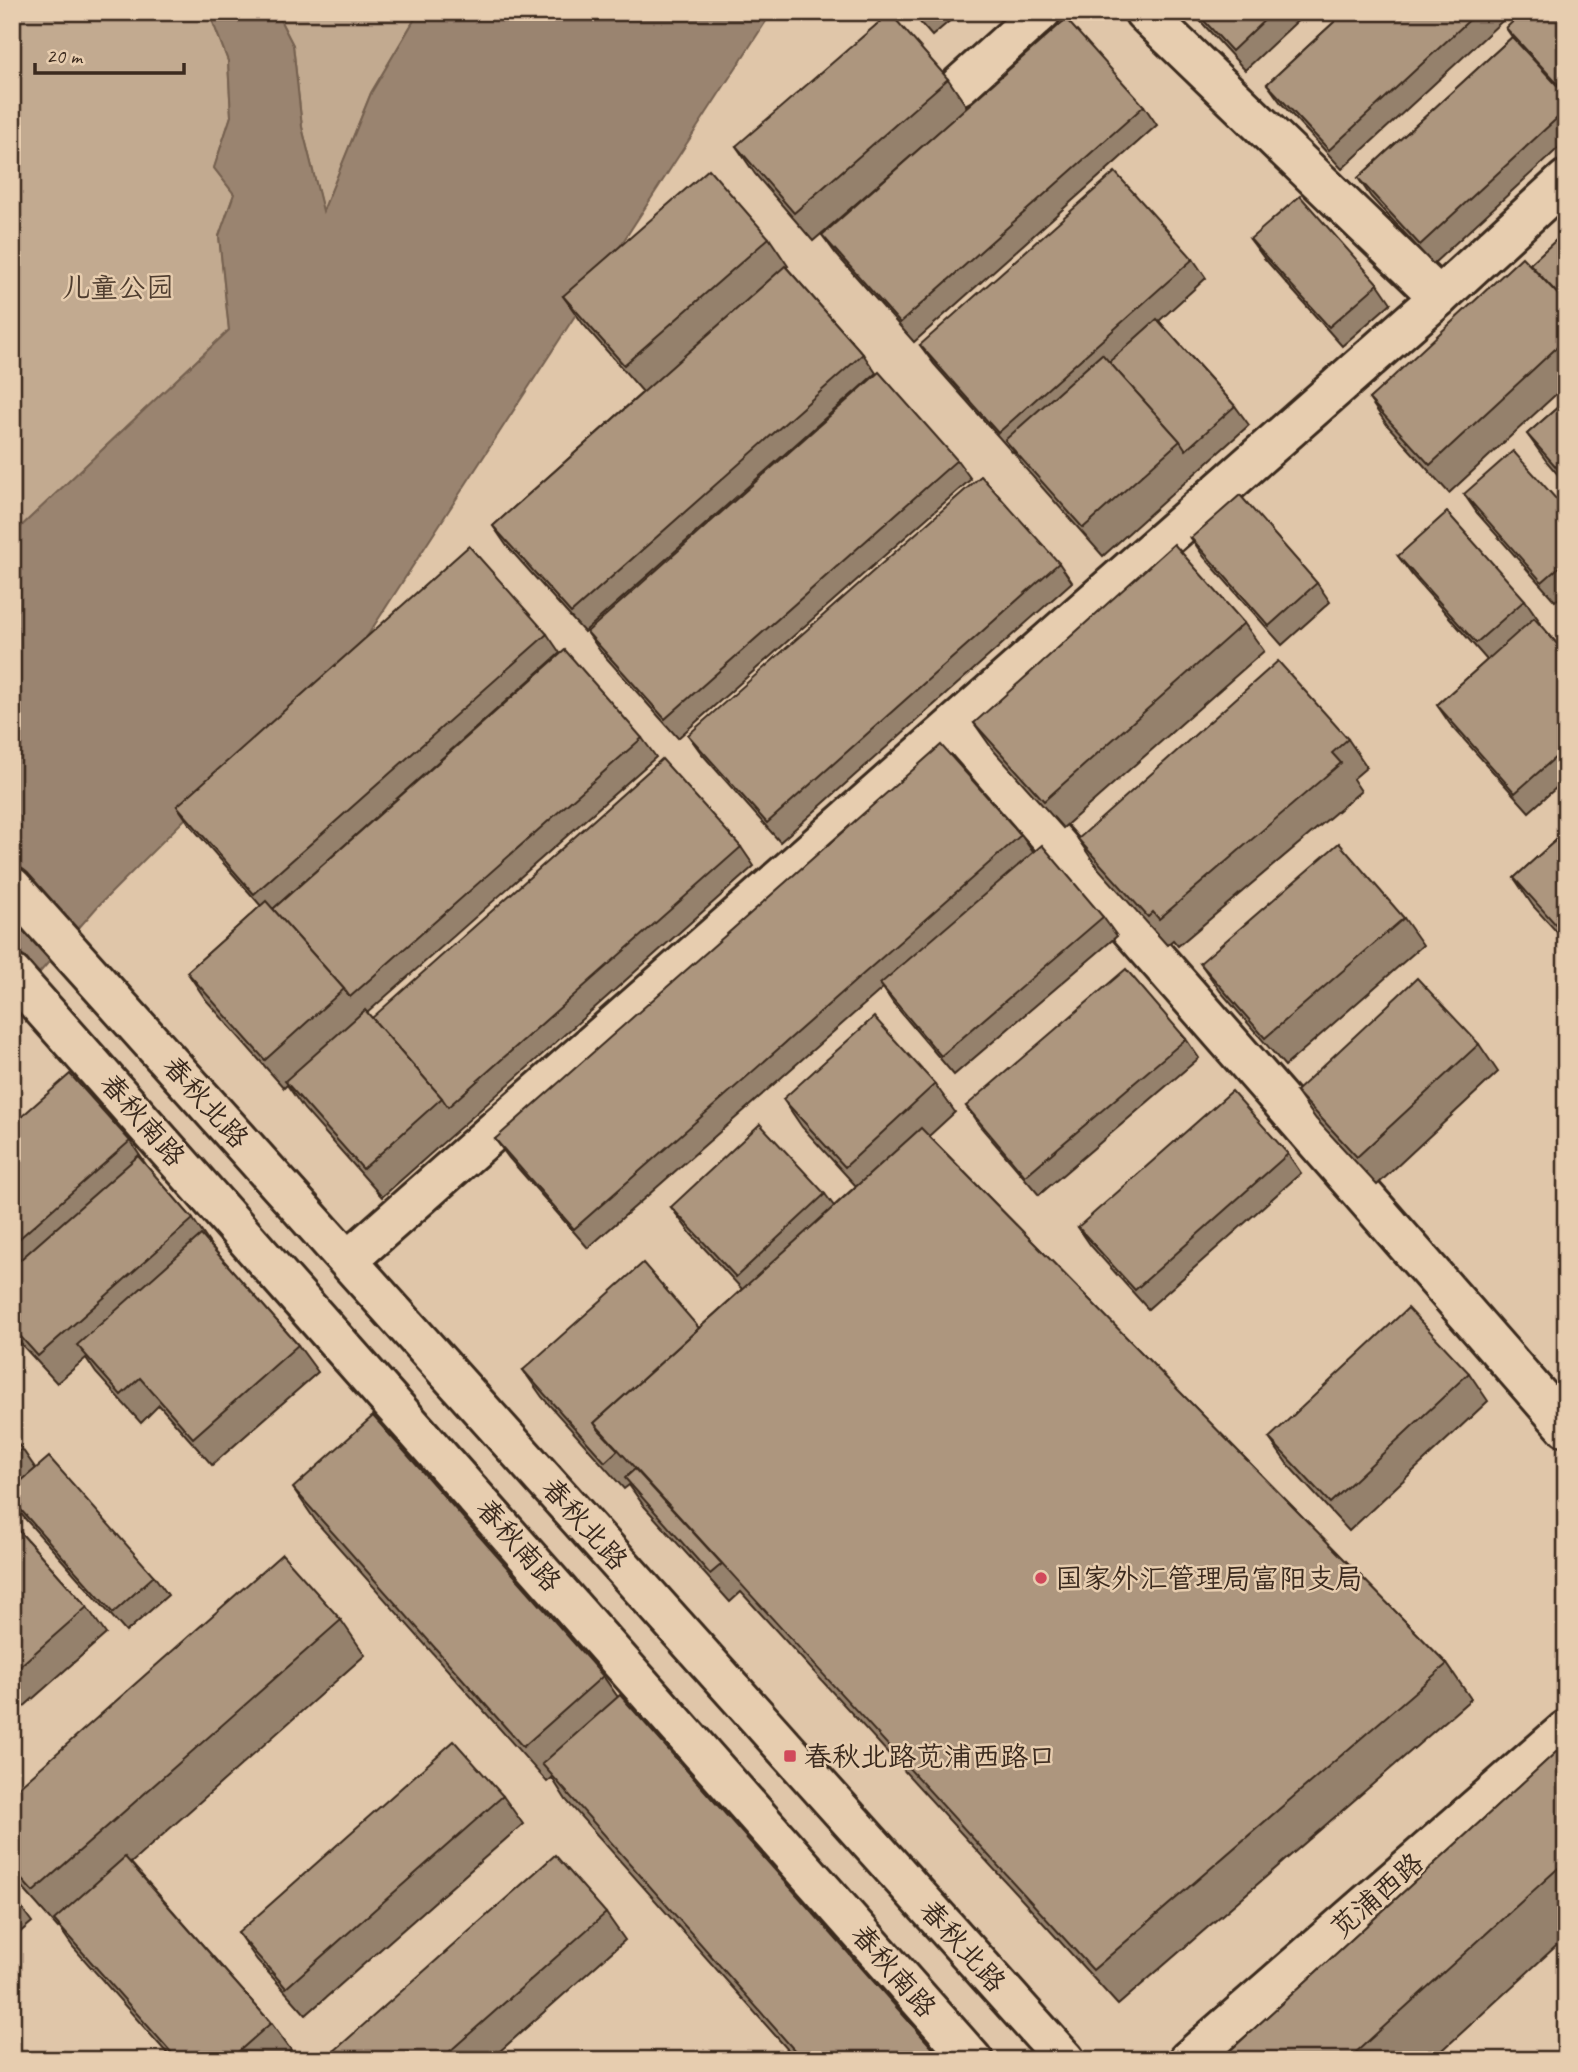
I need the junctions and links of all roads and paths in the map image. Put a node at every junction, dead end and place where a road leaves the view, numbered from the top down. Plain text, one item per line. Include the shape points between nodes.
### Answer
1 (1041, 12) edge
2 (1144, 12) edge
3 (960, 85) dead end
4 (1566, 180) edge
5 (1439, 297) junction
6 (954, 727) junction
7 (12, 887) edge
8 (12, 974) edge
9 (94, 1064) junction
10 (63, 1092) edge
11 (348, 1260) junction
12 (1566, 1427) edge
13 (1566, 1730) edge
14 (973, 2060) edge
15 (1065, 2060) edge
16 (1188, 2060) edge

1 - 3 street
2 - 5 street
4 - 5 street
5 - 6 street
6 - 11 street
6 - 12 street
7 - 11 street, 春秋北路
8 - 9 street, 春秋南路
9 - 10 street
9 - 14 street, 春秋南路
11 - 15 street, 春秋北路
13 - 16 street, 苋浦西路

